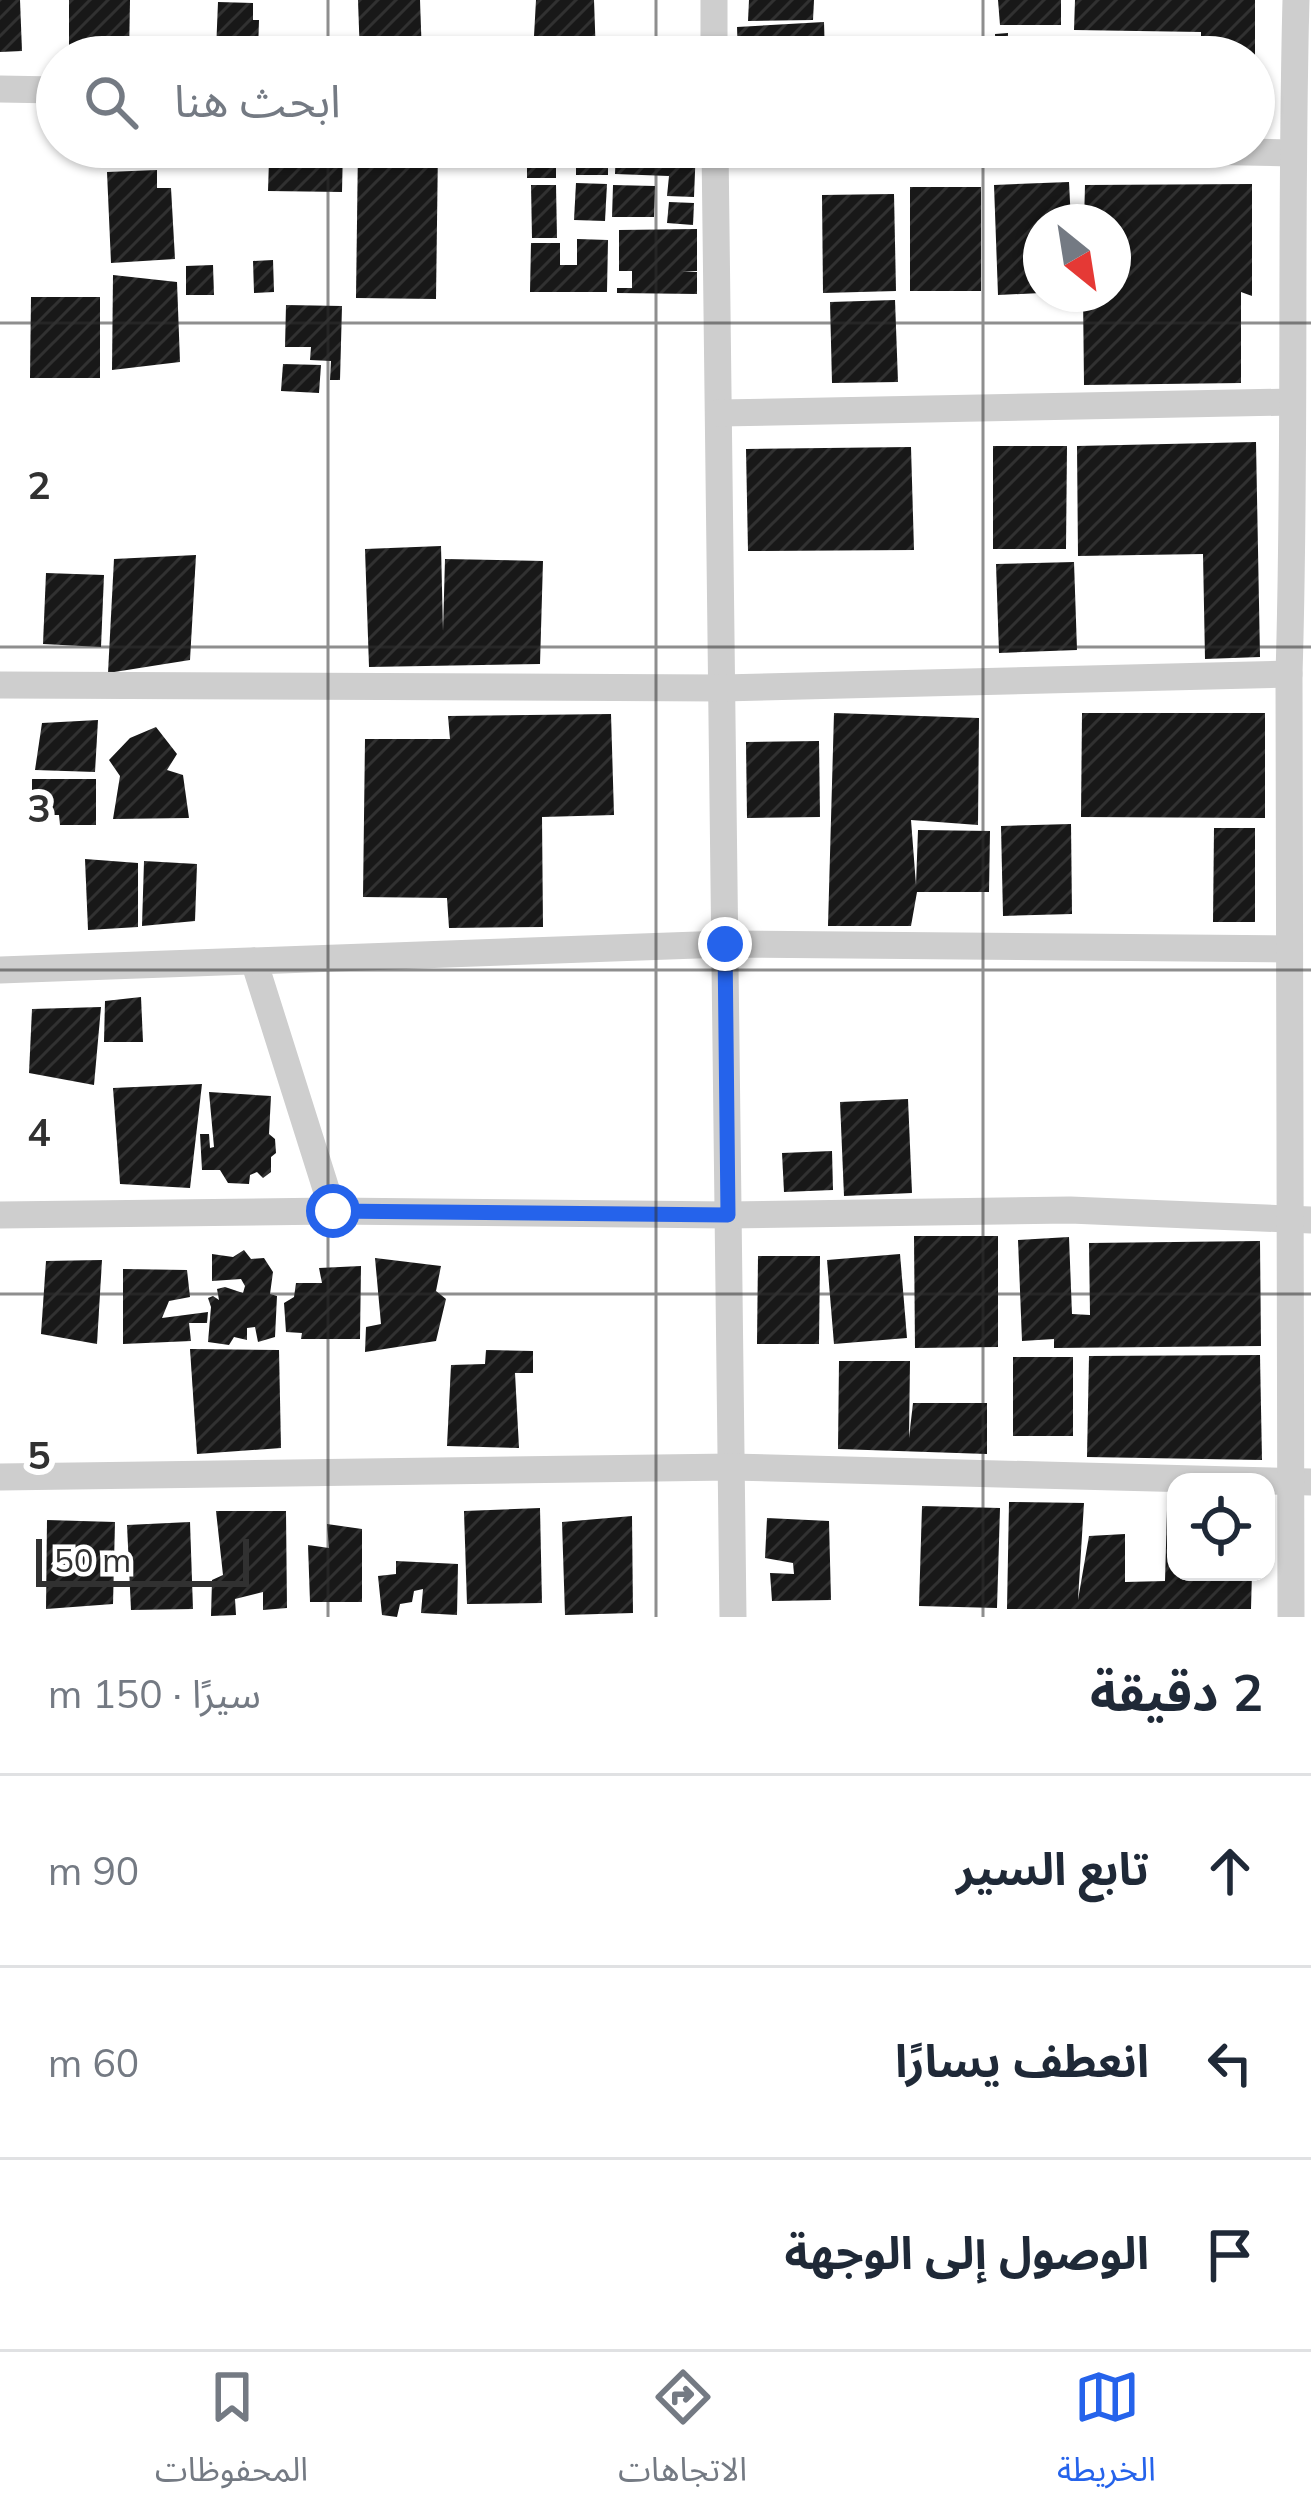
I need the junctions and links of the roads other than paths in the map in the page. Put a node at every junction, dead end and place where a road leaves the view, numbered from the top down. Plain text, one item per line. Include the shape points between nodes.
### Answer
1 (714, 0) edge
2 (1296, 0) edge
3 (715, 36) edge
4 (0, 89) edge
5 (36, 90) edge
6 (1275, 153) edge
7 (1292, 153) junction
8 (715, 168) edge
9 (1302, 258) edge
10 (1291, 402) junction
11 (718, 413) junction
12 (1302, 521) edge
13 (1289, 674) junction
14 (0, 685) edge
15 (722, 688) junction
16 (1300, 728) edge
17 (725, 944) junction
18 (1289, 949) junction
19 (254, 961) junction
20 (0, 970) edge
21 (333, 1211) junction
22 (728, 1215) junction
23 (0, 1216) edge
24 (1300, 1219) edge
25 (731, 1467) junction
26 (0, 1477) edge
27 (1301, 1482) edge
28 (733, 1617) edge
29 (1291, 1617) edge

1 - 3 street
2 - 7 street
4 - 5 street
6 - 7 street
7 - 9 street
8 - 11 street
9 - 10 street
10 - 11 street
10 - 12 street
11 - 15 street
12 - 13 street
13 - 15 street
13 - 16 street
14 - 15 street
15 - 17 street
16 - 18 street
17 - 18 street
17 - 19 street
17 - 22 street
18 - 24 street
19 - 20 street
19 - 21 street
21 - 22 street
21 - 23 street
22 - 24 street via 1070,1210
22 - 25 street
24 - 27 street
25 - 26 street
25 - 27 street
25 - 28 street
27 - 29 street

